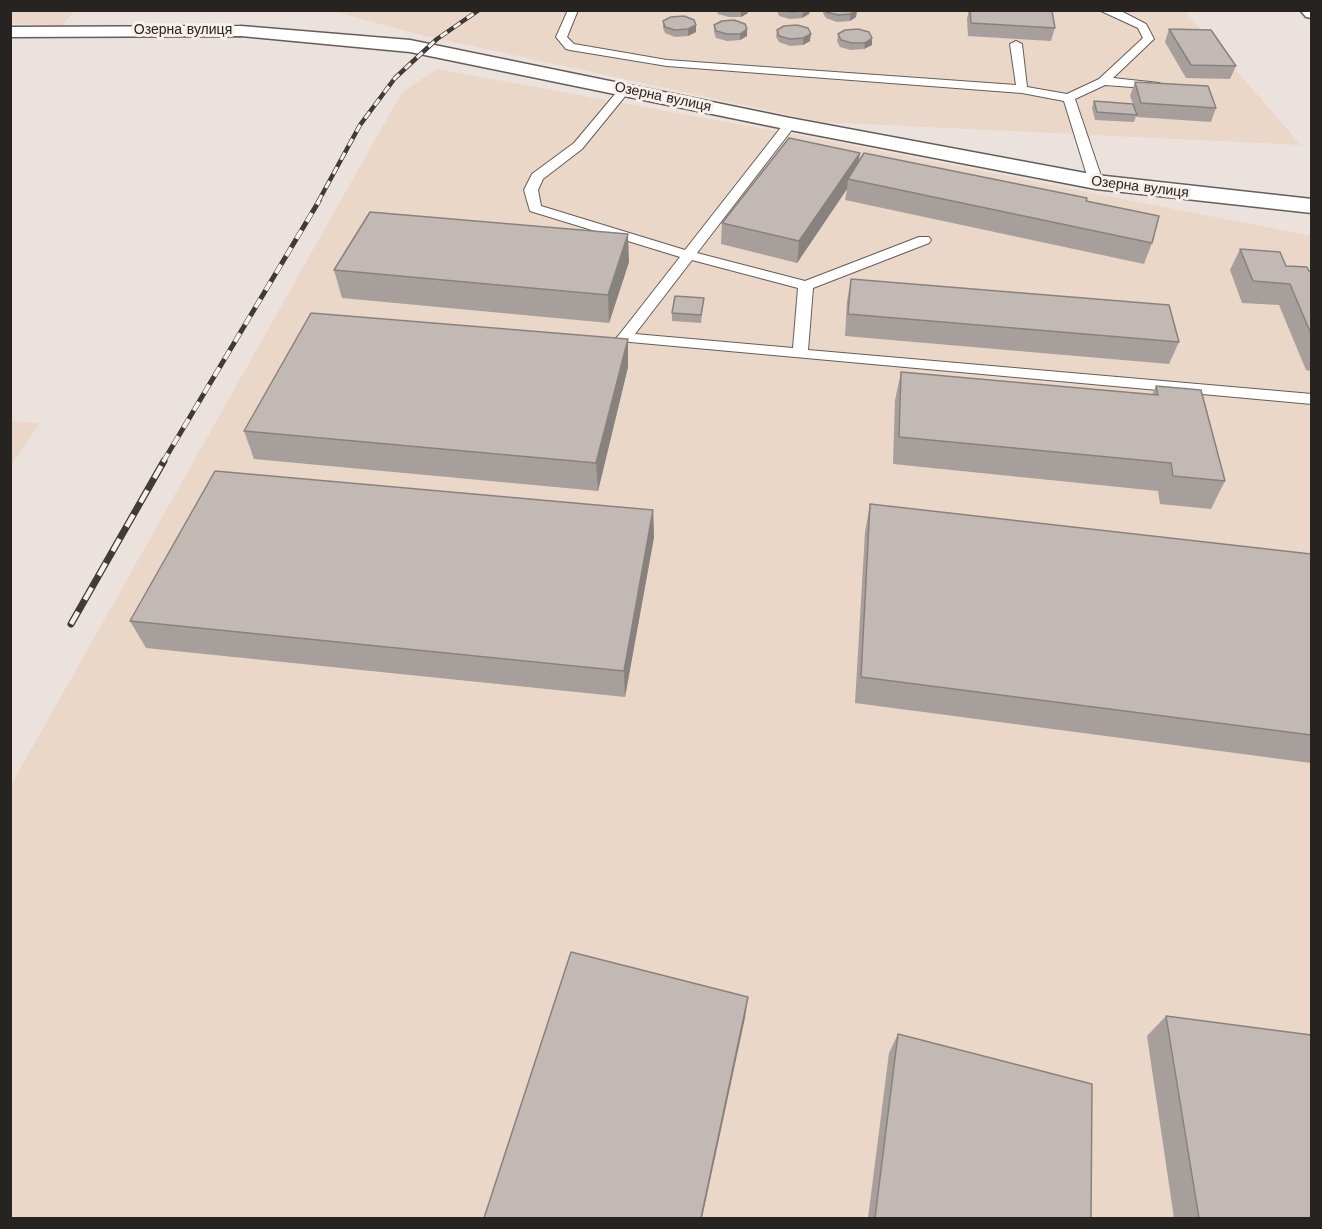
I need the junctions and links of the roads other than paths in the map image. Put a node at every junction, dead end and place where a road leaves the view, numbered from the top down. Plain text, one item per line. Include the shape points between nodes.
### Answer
1 (573, 10) edge
2 (1104, 10) edge
3 (10, 32) edge
4 (1016, 44) edge
5 (1103, 81) junction
6 (1173, 87) edge
7 (625, 89) junction
8 (1022, 89) junction
9 (1070, 98) junction
10 (790, 124) junction
11 (1096, 182) junction
12 (1311, 206) edge
13 (924, 240) dead end
14 (688, 255) junction
15 (806, 286) junction
16 (800, 354) junction
17 (1311, 399) edge

1 - 8 lane via 561,37 570,47 667,63
2 - 5 lane via 1142,26 1149,39
3 - 7 street, Озерна вулиця via 241,30 324,37 425,49
4 - 8 lane
5 - 6 lane
5 - 9 lane
7 - 10 street, Озерна вулиця
7 - 14 lane via 578,146 537,177 531,190 535,207
8 - 9 lane
9 - 11 lane
10 - 11 street, Озерна вулиця
10 - 14 lane
11 - 12 street, Озерна вулиця
13 - 15 lane
14 - 15 lane
14 - 16 lane via 624,338
15 - 16 lane
16 - 17 lane

